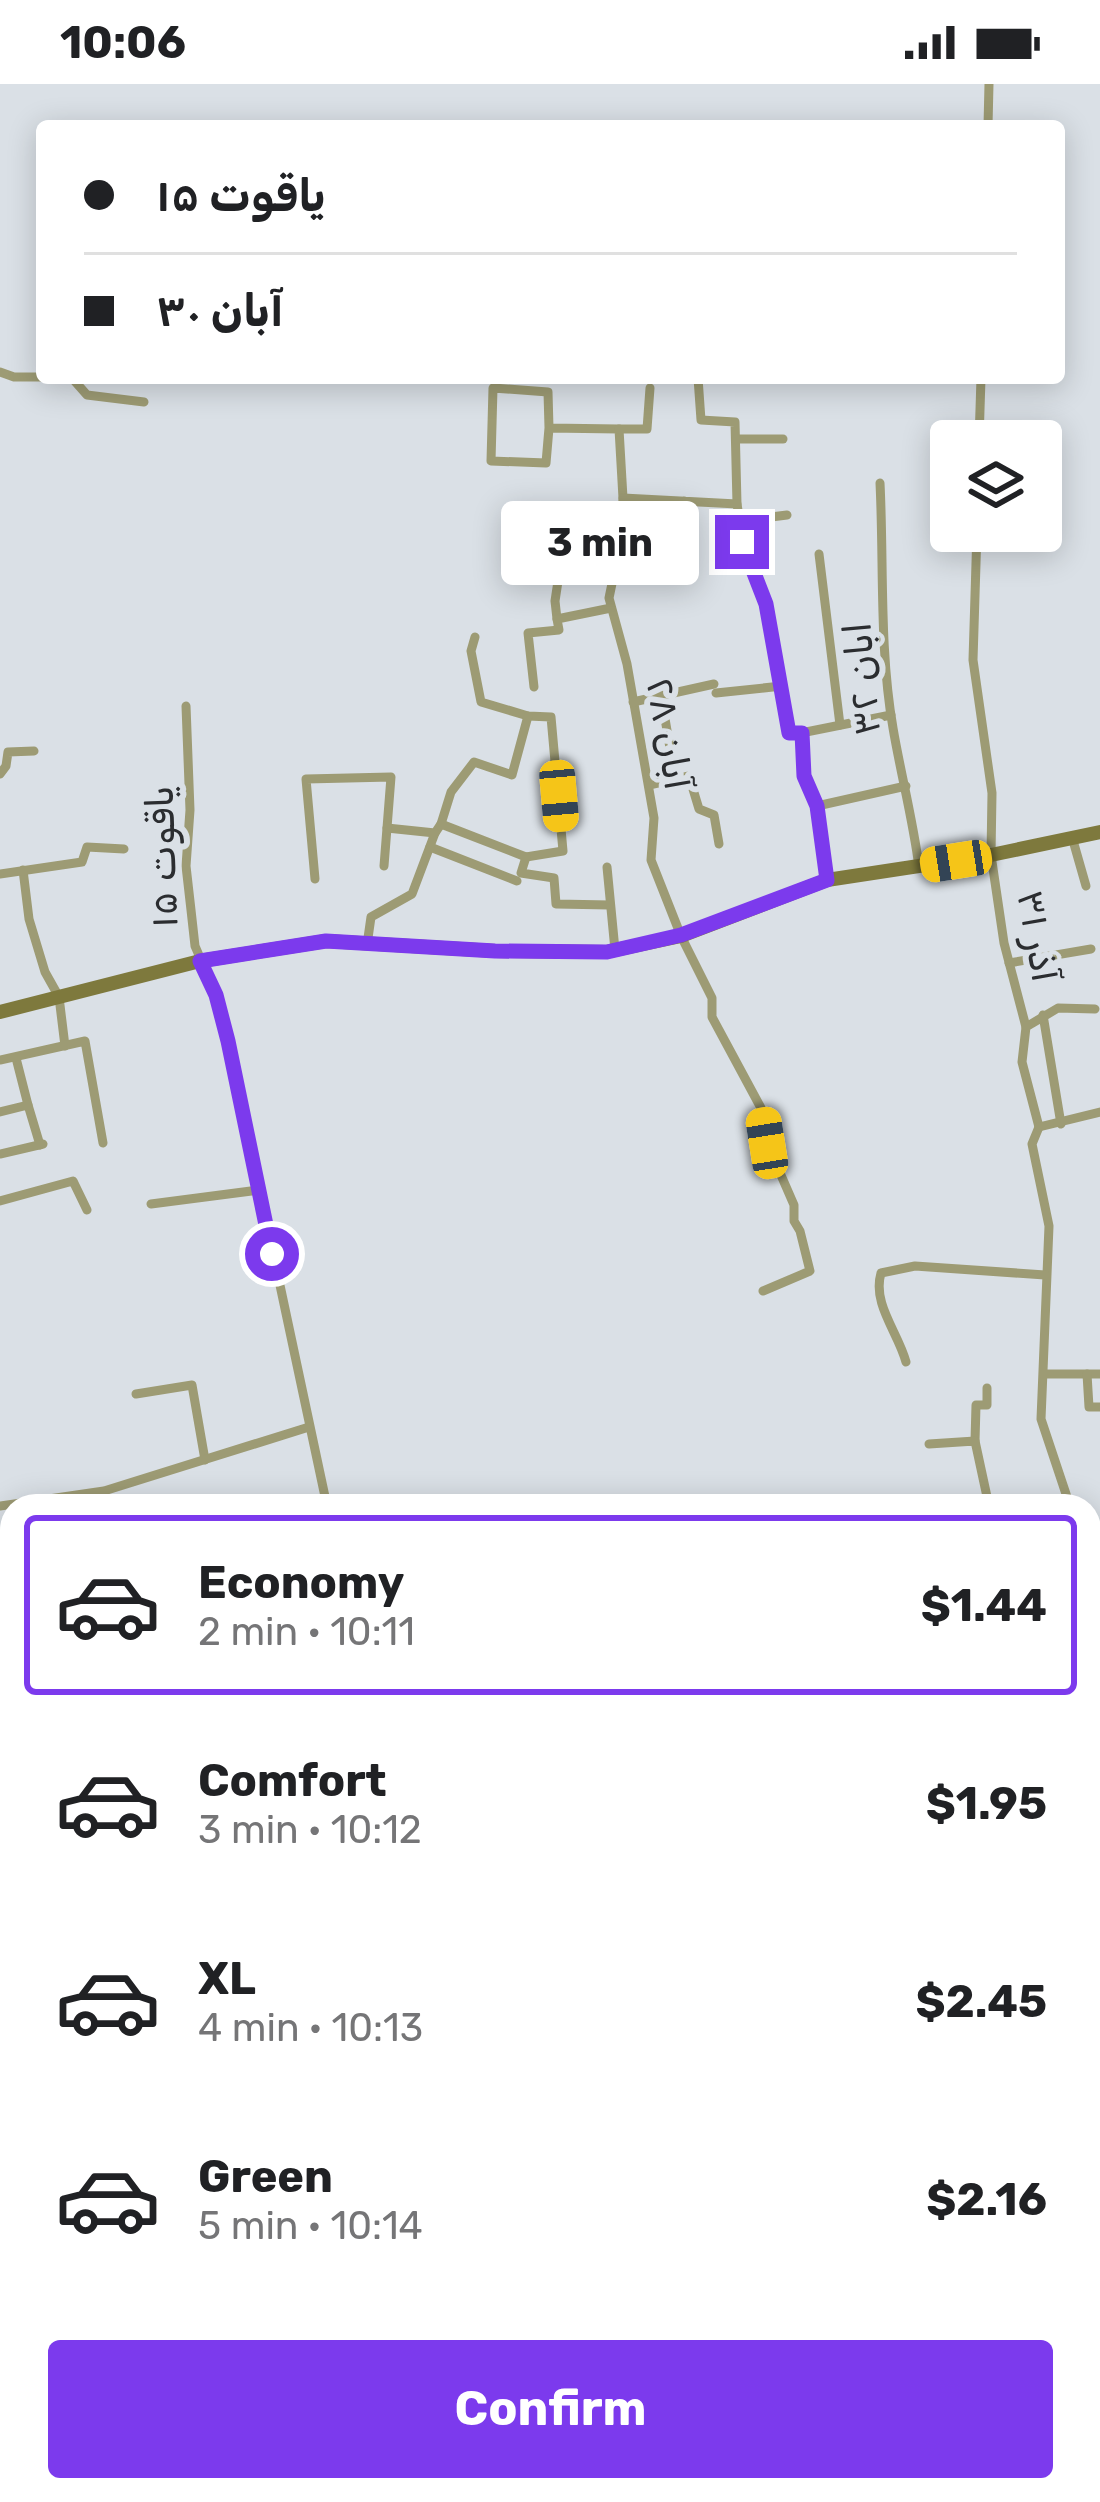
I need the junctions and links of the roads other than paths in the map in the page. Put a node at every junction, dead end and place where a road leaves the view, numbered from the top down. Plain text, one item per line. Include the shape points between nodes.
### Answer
1 (989, 84) edge
2 (988, 120) edge
3 (0, 371) edge
4 (36, 377) edge
5 (77, 384) edge
6 (698, 384) edge
7 (981, 384) edge
8 (650, 388) dead end
9 (144, 402) dead end
10 (980, 420) edge
11 (549, 428) junction
12 (619, 429) junction
13 (736, 439) junction
14 (783, 439) dead end
15 (880, 483) dead end
16 (623, 498) junction
17 (684, 501) junction
18 (737, 504) junction
19 (787, 515) dead end
20 (740, 521) junction
21 (621, 541) junction
22 (562, 548) dead end
23 (977, 552) edge
24 (819, 554) dead end
25 (611, 608) junction
26 (557, 619) junction
27 (475, 637) dead end
28 (782, 686) junction
29 (534, 687) dead end
30 (661, 694) junction
31 (633, 702) junction
32 (186, 706) dead end
33 (891, 715) junction
34 (528, 716) junction
35 (840, 725) junction
36 (802, 733) junction
37 (34, 751) dead end
38 (671, 754) dead end
39 (0, 774) edge
40 (649, 785) junction
41 (906, 786) junction
42 (817, 806) junction
43 (387, 828) junction
44 (438, 829) junction
45 (1100, 832) edge
46 (1072, 837) junction
47 (719, 844) dead end
48 (430, 847) junction
49 (124, 849) dead end
50 (991, 855) junction
51 (526, 857) junction
52 (384, 866) dead end
53 (607, 867) dead end
54 (919, 867) junction
55 (23, 870) junction
56 (0, 874) edge
57 (315, 879) dead end
58 (827, 880) junction
59 (517, 881) dead end
60 (1086, 886) dead end
61 (610, 905) junction
62 (681, 935) junction
63 (367, 945) junction
64 (1091, 949) dead end
65 (615, 950) junction
66 (200, 961) junction
67 (1009, 963) junction
68 (59, 998) junction
69 (1096, 1009) dead end
70 (0, 1012) edge
71 (1043, 1015) junction
72 (1026, 1027) junction
73 (65, 1046) junction
74 (16, 1058) junction
75 (0, 1060) edge
76 (28, 1105) junction
77 (0, 1112) edge
78 (1100, 1112) edge
79 (1061, 1124) junction
80 (1039, 1127) junction
81 (103, 1143) dead end
82 (0, 1154) edge
83 (259, 1190) junction
84 (0, 1202) edge
85 (151, 1204) dead end
86 (87, 1210) dead end
87 (1045, 1275) junction
88 (763, 1291) dead end
89 (906, 1362) dead end
90 (1044, 1374) junction
91 (1100, 1374) edge
92 (1087, 1375) junction
93 (987, 1388) dead end
94 (136, 1394) dead end
95 (1100, 1407) edge
96 (309, 1426) junction
97 (975, 1441) junction
98 (929, 1444) dead end
99 (205, 1460) junction
100 (83, 1494) edge
101 (323, 1494) edge
102 (986, 1494) edge
103 (1066, 1494) edge

1 - 2 street
3 - 4 street
5 - 9 street via 87,395
6 - 13 street via 701,420 735,422
7 - 10 street
8 - 12 street via 647,429
11 - 11 street via 546,463 490,461 493,388 548,392
11 - 12 street
12 - 16 street, آبان ۲۸
13 - 14 street
13 - 18 street
15 - 33 street, ابان ۳۲
16 - 17 street
16 - 21 street, آبان ۲۸
17 - 18 street
17 - 21 street via 683,543
18 - 20 street
19 - 20 street
20 - 28 street
21 - 25 street, آبان ۲۸
22 - 26 street
23 - 50 street via 974,660 992,793
24 - 35 street
25 - 26 street
25 - 31 street, آبان ۲۸
26 - 29 street via 559,630 528,633
27 - 34 street via 481,702
28 - 30 street
28 - 36 street via 789,733
30 - 31 street
30 - 38 street
31 - 40 street, آبان ۲۸
32 - 66 street, یاقوت ۱۵ via 186,866
33 - 35 street
33 - 41 street, ابان ۳۲
34 - 44 street via 512,776 474,762 451,792
34 - 51 street via 550,717 563,851
35 - 36 street
36 - 42 street via 804,776
37 - 39 street via 8,752
40 - 47 street via 688,776 699,809 714,815
40 - 62 street, آبان ۲۸ via 651,860
41 - 42 street
41 - 54 street, ابان ۳۲
42 - 58 street
43 - 44 street
43 - 52 street
43 - 57 street via 391,777 306,779
44 - 48 street
44 - 51 street
45 - 46 main road
46 - 50 main road
46 - 60 street
48 - 59 street
48 - 63 street via 412,894 371,917
49 - 55 street via 87,847 82,862
50 - 54 main road
50 - 67 street, آذر ۳۱
51 - 61 street via 520,873 554,878 556,904
53 - 61 street
54 - 58 main road
55 - 56 street
55 - 68 street via 29,920
58 - 62 main road
61 - 65 street
62 - 65 main road
62 - 88 street, آبان ۲۸ via 712,998 712,1017 761,1108 810,1271
63 - 65 main road
63 - 66 main road via 326,941
64 - 67 street
66 - 68 main road
66 - 83 street, یاقوت ۱۵ via 228,1041
67 - 72 street, آذر ۳۱
68 - 70 main road
68 - 73 street
69 - 71 street
71 - 72 street
71 - 79 street
72 - 80 street, آذر ۳۱ via 1022,1062
73 - 74 street
73 - 81 street via 85,1041
74 - 75 street
74 - 76 street
76 - 77 street
76 - 82 street via 42,1144
78 - 79 street
79 - 80 street
80 - 87 street, آذر ۳۱ via 1032,1144 1049,1226
83 - 85 street
83 - 96 street, یاقوت ۱۵
84 - 86 street via 73,1181
87 - 89 street via 915,1266 881,1273 883,1308
87 - 90 street, آذر ۳۱
90 - 92 street
90 - 103 street, آذر ۳۱ via 1041,1419
91 - 92 street
92 - 95 street via 1089,1407
93 - 97 street via 987,1405 976,1406
94 - 99 street via 192,1385
96 - 99 street
96 - 101 street, یاقوت ۱۵
97 - 98 street
97 - 102 street
99 - 100 street

